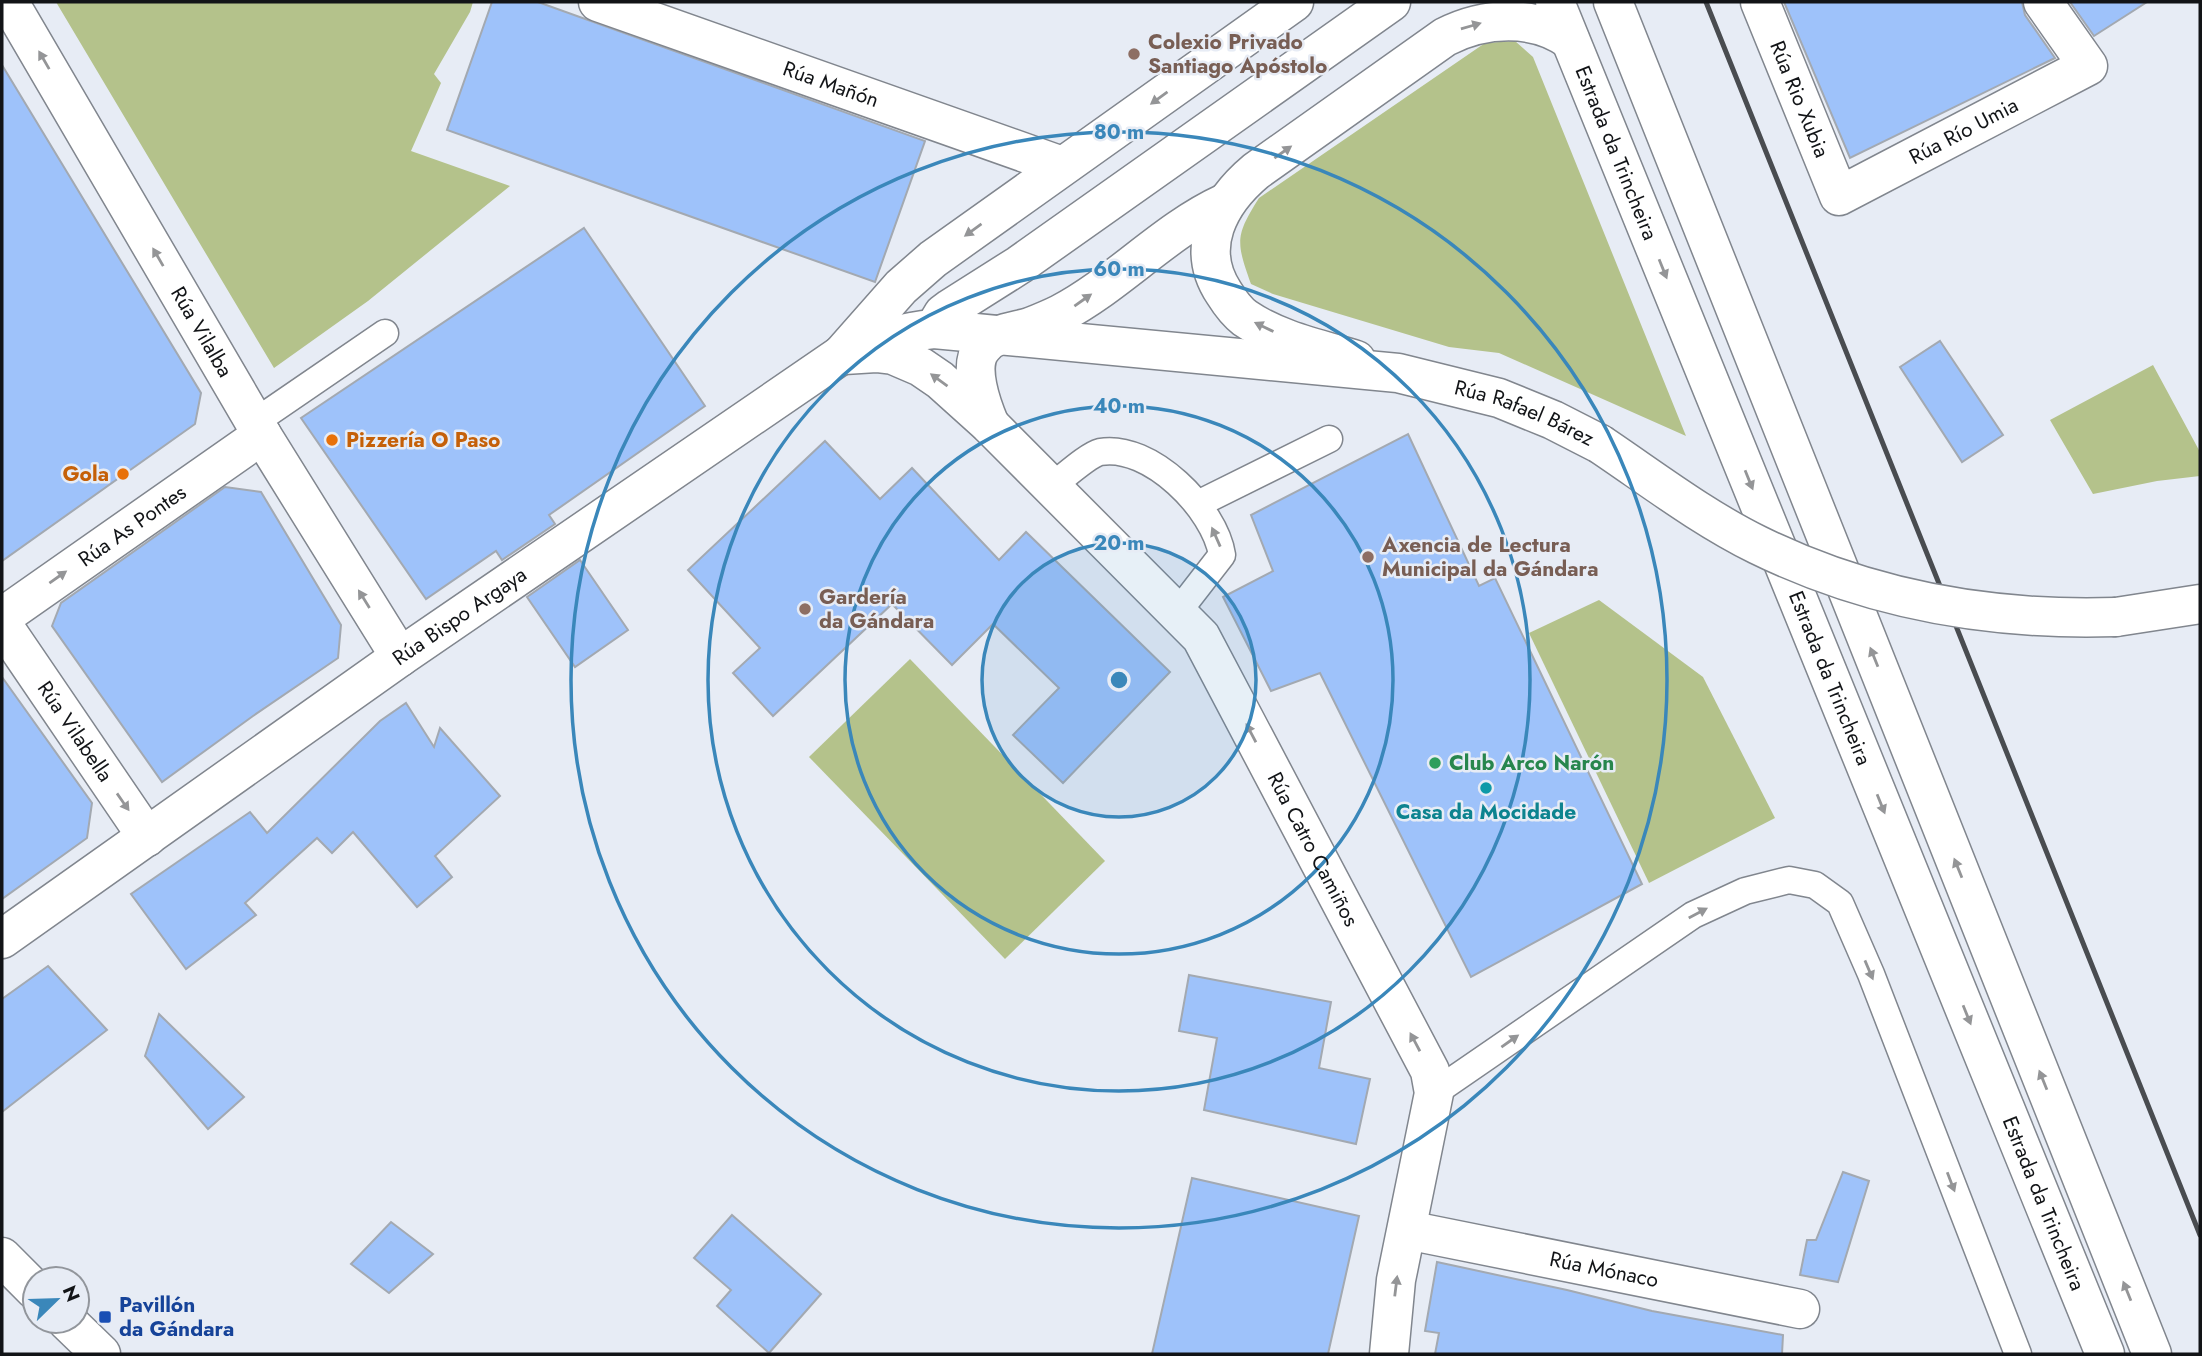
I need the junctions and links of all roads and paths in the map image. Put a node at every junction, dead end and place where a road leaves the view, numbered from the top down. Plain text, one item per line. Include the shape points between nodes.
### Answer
1 (9, 2) edge
2 (598, 2) edge
3 (1294, 2) edge
4 (1391, 2) edge
5 (1555, 2) edge
6 (1613, 2) edge
7 (1760, 2) edge
8 (2043, 2) edge
9 (1570, 40) junction
10 (1062, 166) junction
11 (1839, 196) joint
12 (1225, 203) junction
13 (934, 329) junction
14 (385, 333) dead end
15 (998, 334) junction
16 (841, 355) junction
17 (1398, 373) junction
18 (990, 425) junction
19 (259, 428) junction
20 (1329, 439) dead end
21 (1052, 486) junction
22 (1198, 504) junction
23 (2200, 604) edge
24 (1177, 612) junction
25 (2, 617) edge
26 (2, 624) edge
27 (400, 657) junction
28 (147, 838) junction
29 (2, 939) edge
30 (1434, 1093) junction
31 (1406, 1230) junction
32 (2, 1257) edge
33 (21, 1276) edge
34 (1800, 1309) dead end
35 (81, 1335) edge
36 (101, 1354) edge
37 (1389, 1354) edge
38 (2018, 1354) edge
39 (2105, 1354) edge
40 (2152, 1354) edge

19 -> 1 main road, Rúa Vilalba
2 - 10 main road, Rúa Mañón
3 -> 10 main road
4 - 13 main road via 951,308
5 - 9 main road, Estrada da Trincheira
40 -> 6 main road
7 - 11 main road, Rúa Rio Xubia
8 - 11 main road, Rúa Río Umia via 2088,66
12 -> 9 main road via 1256,171 1459,30 1478,23 1512,21 1551,29
9 -> 39 main road, Estrada da Trincheira
10 -> 16 main road via 933,260 893,296
15 -> 12 main road via 1031,326 1075,306 1194,219
17 -> 12 main road via 1298,342 1244,317 1216,281 1210,258
13 - 15 main road, Rúa Rafael Bárez
13 - 16 main road, Rúa Bispo Argaya via 892,335
14 - 19 lane
15 - 17 main road, Rúa Rafael Bárez
15 - 18 main road via 977,356 981,402
18 -> 16 main road, Rúa Catro Camiños via 940,380 906,360 876,353
16 - 27 main road, Rúa Bispo Argaya
17 - 23 main road, Rúa Rafael Bárez, bridge via 1499,398 1553,420 1600,444 1756,544 1825,575 1906,599 1963,610 2077,618
18 - 21 main road, Rúa Catro Camiños
25 -> 19 main road, Rúa As Pontes
27 -> 19 main road, Rúa Vilalba
20 - 22 lane
21 - 22 lane via 1096,453 1111,451 1157,467
21 - 24 main road, Rúa Catro Camiños
24 -> 22 lane via 1222,555 1220,540
30 -> 24 main road, Rúa Catro Camiños via 1430,1071 1201,637
26 -> 28 main road, Rúa Vilabella
27 - 28 main road, Rúa Bispo Argaya
28 - 29 main road, Rúa Bispo Argaya
30 - 31 main road, Rúa Catro Camiños
30 -> 38 lane via 1693,915 1745,891 1789,880 1815,885 1840,903 1866,962
31 - 34 main road, Rúa Mónaco
37 -> 31 main road, Rúa Catro Camiños
32 - 33 main road
35 - 36 main road

